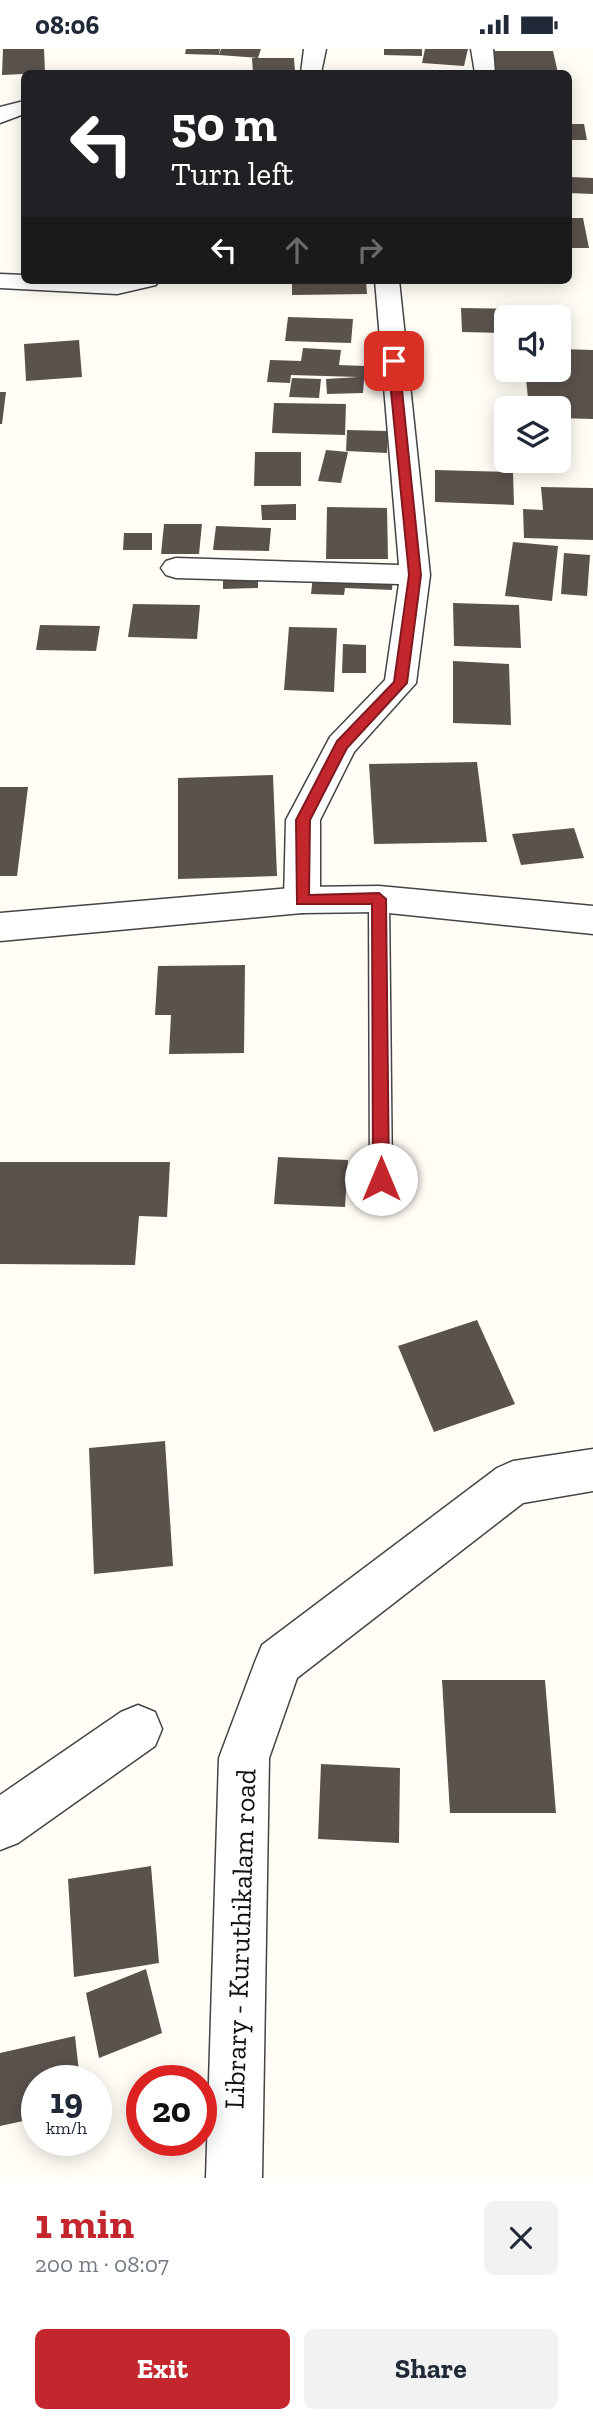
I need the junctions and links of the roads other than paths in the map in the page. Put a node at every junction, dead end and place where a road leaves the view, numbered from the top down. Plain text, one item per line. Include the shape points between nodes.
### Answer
1 (315, 49) edge
2 (482, 49) edge
3 (312, 70) edge
4 (485, 70) edge
5 (21, 108) edge
6 (0, 116) edge
7 (0, 281) edge
8 (21, 282) edge
9 (58, 284) edge
10 (130, 284) edge
11 (387, 284) edge
12 (176, 568) dead end
13 (415, 575) junction
14 (379, 899) junction
15 (302, 900) junction
16 (593, 920) edge
17 (0, 927) edge
18 (381, 1179) dead end
19 (593, 1470) edge
20 (138, 1729) dead end
21 (0, 1825) edge
22 (234, 2178) edge

1 - 3 street
2 - 4 street
5 - 6 street
7 - 8 street
9 - 10 street
11 - 13 street
12 - 13 street
13 - 15 street via 400,683 341,745 303,820
14 - 15 street
14 - 16 street
14 - 18 lane
15 - 17 street
19 - 22 street, Library - Kuruthikalam road via 513,1483 279,1662 244,1758
20 - 21 street

